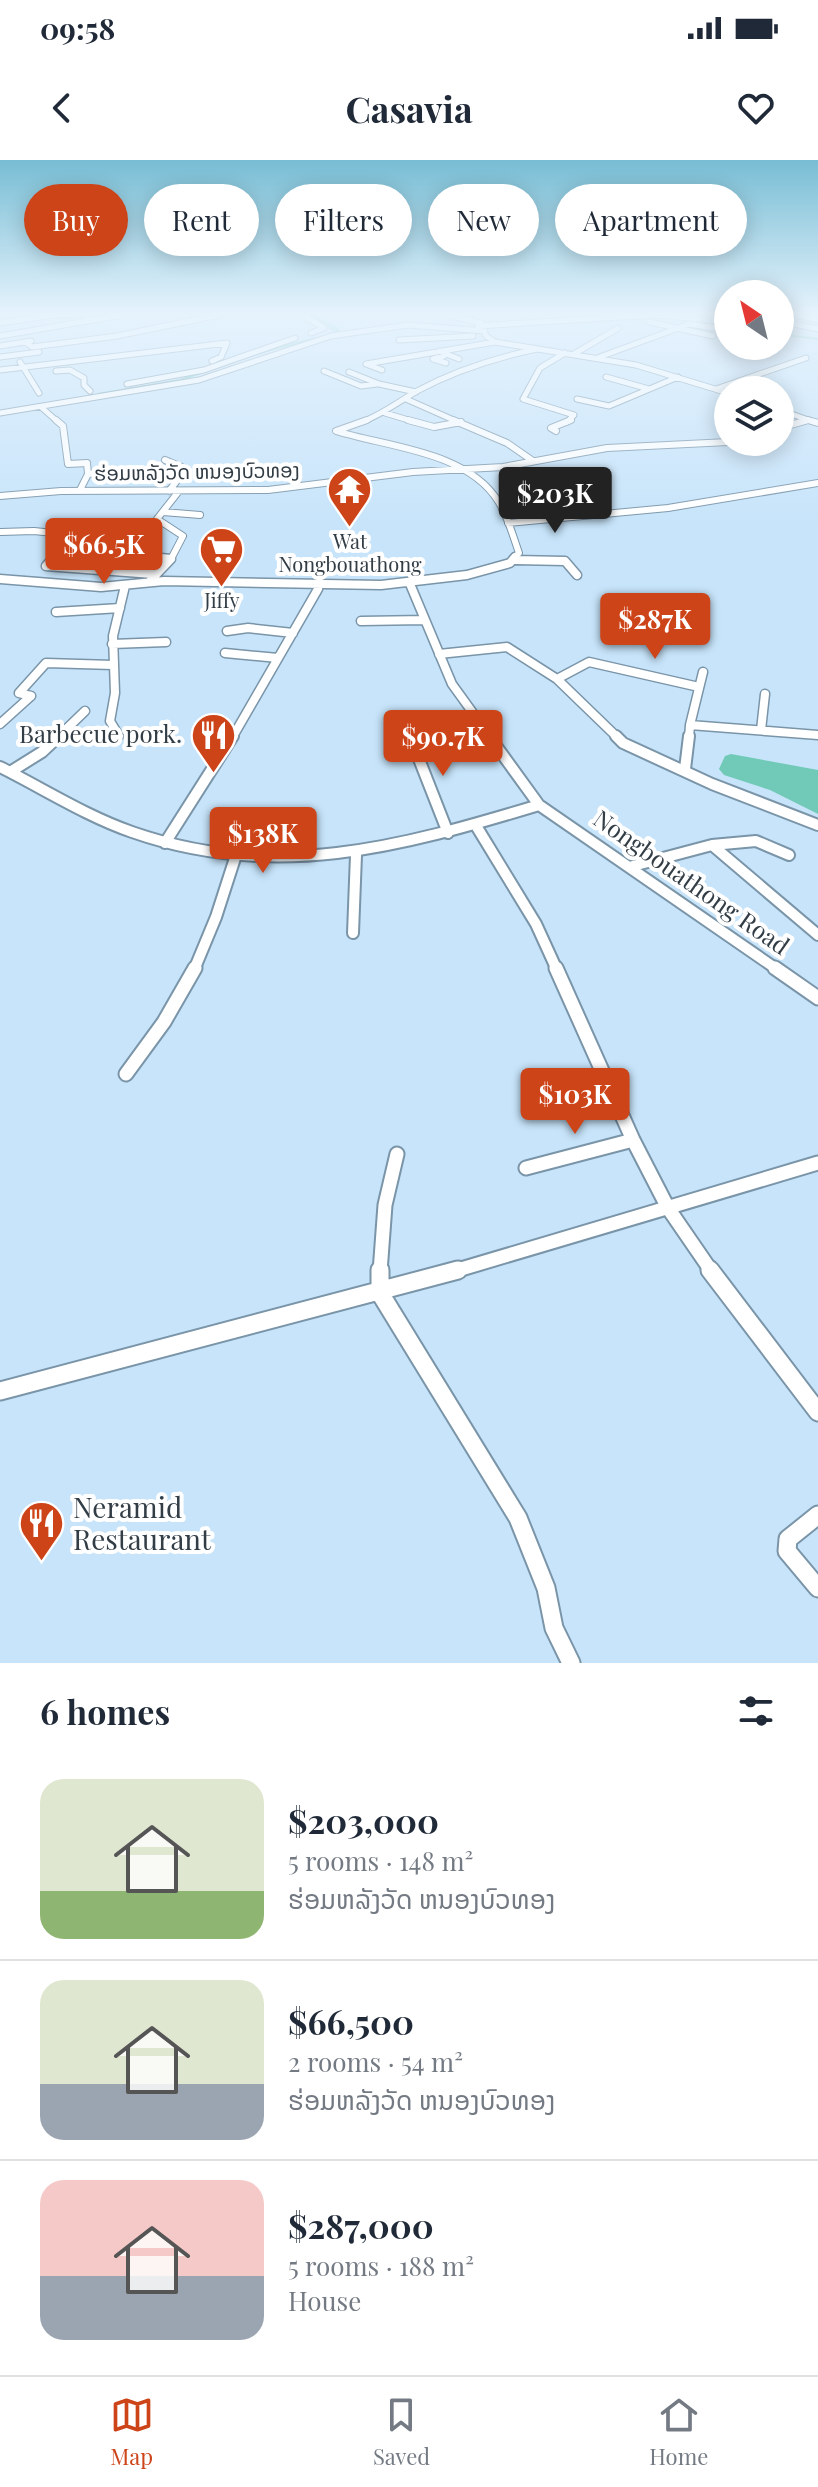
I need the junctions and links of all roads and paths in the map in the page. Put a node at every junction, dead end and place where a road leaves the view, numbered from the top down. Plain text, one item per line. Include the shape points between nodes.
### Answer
1 (34, 385) edge
2 (84, 385) edge
3 (123, 385) edge
4 (169, 385) edge
5 (384, 385) edge
6 (431, 385) edge
7 (531, 385) edge
8 (635, 385) edge
9 (659, 385) edge
10 (649, 389) junction
11 (90, 391) junction
12 (416, 392) junction
13 (39, 393) dead end
14 (406, 399) junction
15 (577, 399) dead end
16 (0, 406) edge
17 (41, 407) junction
18 (818, 412) edge
19 (0, 413) edge
20 (385, 413) junction
21 (794, 414) edge
22 (800, 416) junction
23 (809, 419) junction
24 (461, 422) junction
25 (818, 423) edge
26 (794, 424) edge
27 (556, 431) dead end
28 (714, 443) edge
29 (165, 460) dead end
30 (533, 461) junction
31 (128, 470) dead end
32 (465, 471) junction
33 (88, 474) junction
34 (818, 483) edge
35 (80, 490) junction
36 (169, 491) junction
37 (179, 491) junction
38 (0, 496) edge
39 (163, 512) junction
40 (200, 515) dead end
41 (508, 523) junction
42 (0, 532) edge
43 (111, 539) junction
44 (60, 544) dead end
45 (171, 559) junction
46 (515, 560) junction
47 (78, 568) junction
48 (153, 574) junction
49 (577, 575) dead end
50 (0, 579) edge
51 (149, 582) junction
52 (410, 584) junction
53 (125, 586) junction
54 (318, 589) junction
55 (120, 608) junction
56 (56, 612) dead end
57 (425, 620) junction
58 (361, 621) dead end
59 (227, 631) dead end
60 (293, 633) junction
61 (166, 642) dead end
62 (112, 644) junction
63 (225, 653) dead end
64 (439, 654) junction
65 (278, 658) junction
66 (113, 665) junction
67 (703, 672) dead end
68 (557, 679) junction
69 (699, 687) junction
70 (765, 694) dead end
71 (85, 711) dead end
72 (0, 724) edge
73 (690, 725) junction
74 (761, 730) junction
75 (409, 734) dead end
76 (818, 735) edge
77 (119, 736) dead end
78 (685, 769) junction
79 (5, 770) edge
80 (539, 805) junction
81 (475, 824) junction
82 (818, 825) edge
83 (448, 833) junction
84 (165, 843) junction
85 (712, 845) junction
86 (236, 855) junction
87 (356, 855) junction
88 (789, 855) dead end
89 (629, 867) junction
90 (353, 933) dead end
91 (818, 935) edge
92 (818, 998) edge
93 (126, 1074) dead end
94 (633, 1140) junction
95 (397, 1154) dead end
96 (818, 1163) edge
97 (526, 1168) dead end
98 (668, 1208) junction
99 (380, 1293) junction
100 (0, 1391) edge
101 (818, 1412) edge
102 (818, 1515) edge
103 (818, 1588) edge
104 (571, 1663) edge

1 - 13 street
2 - 11 street
3 - 11 street
4 - 17 street
5 - 12 street
6 - 12 street
7 - 27 street via 523,399 574,415 551,428
8 - 10 street
9 - 10 street
10 - 15 street via 605,407
11 - 16 street
12 - 14 street
14 - 20 street
14 - 24 street
17 - 19 street
17 - 33 street via 63,426 68,464 87,463
18 - 22 street
20 - 24 street via 437,427
20 - 32 street via 336,431
21 - 22 street
22 - 23 street
23 - 25 street
23 - 26 street
24 - 30 street
28 - 30 street, ຮ່ອມຫລັງວັດ ຫນອງບົວທອງ via 607,448
29 - 36 street via 186,469
30 - 32 street, ຮ່ອມຫລັງວັດ ຫນອງບົວທອງ
31 - 33 street
32 - 37 street, ຮ່ອມຫລັງວັດ ຫນອງບົວທອງ via 268,490
32 - 41 street via 495,497
33 - 35 street
34 - 41 street via 668,508
35 - 36 street, ຮ່ອມຫລັງວັດ ຫນອງບົວທອງ
35 - 38 street, ຮ່ອມຫລັງວັດ ຫນອງບົວທອງ
36 - 37 street, ຮ່ອມຫລັງວັດ ຫນອງບົວທອງ
37 - 39 street
39 - 40 street
39 - 45 street via 157,521 183,538
41 - 46 street via 519,553
42 - 43 street
43 - 45 street via 129,540 119,554
43 - 47 street
44 - 47 street via 65,546 45,565
45 - 48 street
46 - 49 street via 565,561
46 - 52 street
47 - 48 street
48 - 51 street
50 - 53 street
51 - 53 street
51 - 54 street
52 - 54 street
52 - 57 street, Nongbouathong Road
53 - 55 street
54 - 60 street
55 - 56 street
55 - 62 street
57 - 58 street
57 - 64 street, Nongbouathong Road
59 - 60 street
60 - 65 street
61 - 62 street
62 - 66 street
63 - 65 street
64 - 68 street via 507,647
64 - 80 street, Nongbouathong Road via 452,684
65 - 84 street
66 - 72 street via 46,663 19,693 30,697
66 - 77 street via 115,709 110,721
67 - 69 street
68 - 69 street via 589,662
68 - 78 street via 623,743
69 - 73 street
70 - 74 street
71 - 79 street via 42,752
73 - 74 street
73 - 78 street
74 - 76 street
75 - 83 street
78 - 82 street
79 - 84 street
80 - 81 street
80 - 89 street, Nongbouathong Road
81 - 83 street
81 - 94 street via 536,924
83 - 87 street
84 - 86 street
85 - 88 street via 756,841
85 - 89 street
85 - 91 street
86 - 87 street
86 - 93 street via 200,963 159,1032
87 - 90 street
89 - 92 street, Nongbouathong Road
94 - 97 street
94 - 98 street
95 - 99 street via 383,1198
96 - 98 street
98 - 99 street
98 - 101 street
99 - 100 street
99 - 104 street via 518,1518
102 - 103 street via 788,1539 787,1551

